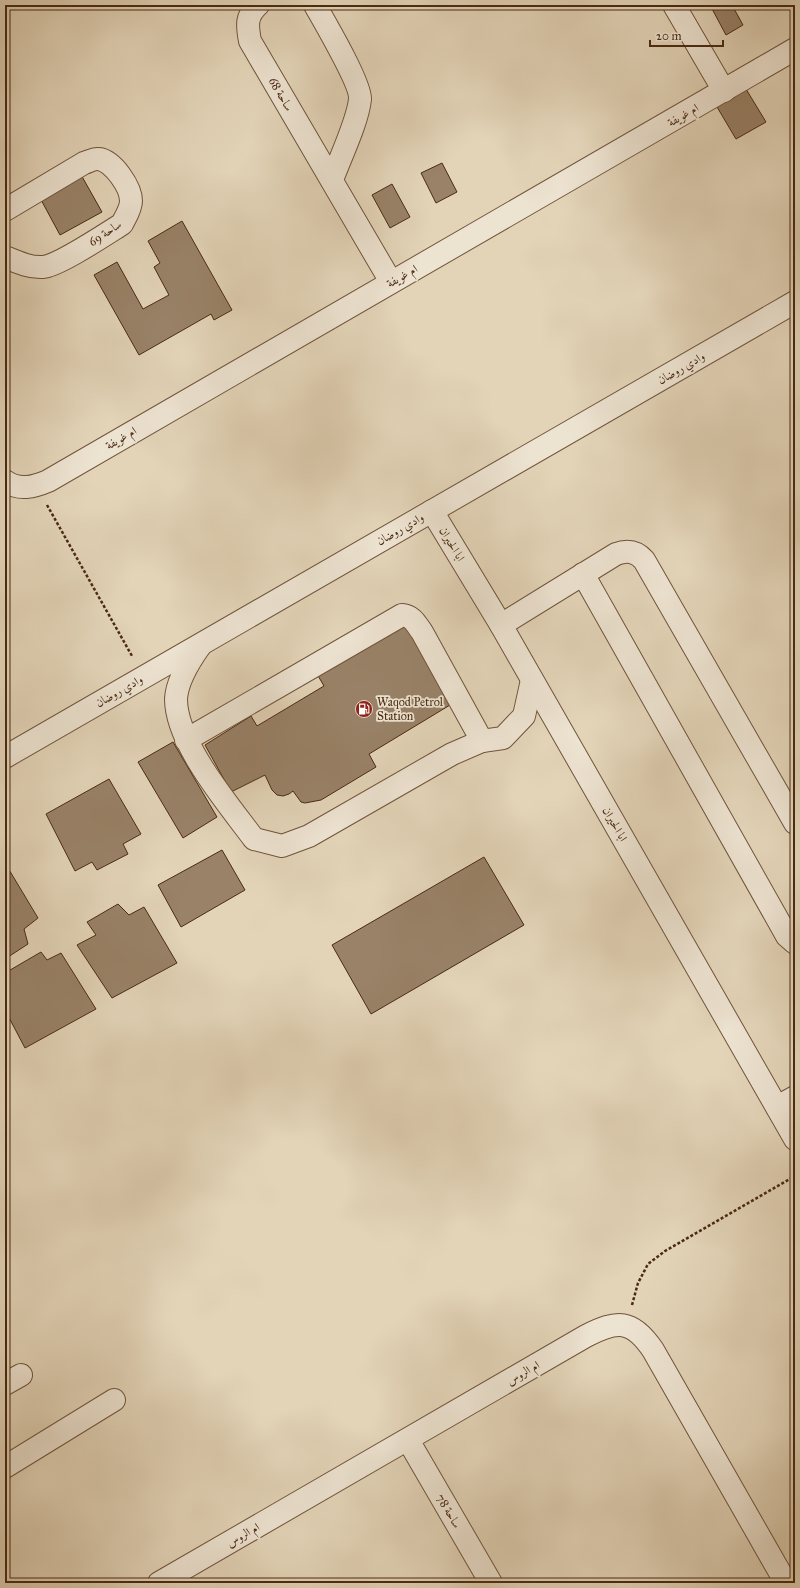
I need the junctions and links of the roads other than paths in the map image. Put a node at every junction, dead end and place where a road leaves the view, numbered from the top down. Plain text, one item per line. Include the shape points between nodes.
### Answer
1 (258, 5) edge
2 (314, 5) edge
3 (674, 5) edge
4 (795, 49) edge
5 (724, 90) junction
6 (332, 180) junction
7 (5, 210) edge
8 (5, 257) edge
9 (391, 282) junction
10 (795, 302) edge
11 (5, 481) edge
12 (432, 511) junction
13 (583, 574) junction
14 (501, 625) junction
15 (201, 644) junction
16 (532, 680) junction
17 (186, 740) junction
18 (482, 741) junction
19 (5, 757) edge
20 (795, 823) edge
21 (795, 943) edge
22 (786, 1102) edge
23 (795, 1139) edge
24 (114, 1400) dead end
25 (408, 1440) junction
26 (5, 1467) edge
27 (159, 1583) edge
28 (491, 1583) edge
29 (786, 1583) edge

1 - 6 street, ساحة 68 via 251,12 248,26 250,40
2 - 6 street via 356,81 360,98
3 - 5 street
4 - 5 street, ام غويفة
5 - 9 street, ام غويفة
6 - 9 street, ساحة 68
7 - 8 street, ساحة 69 via 84,163 98,158 116,168 131,201 122,224 57,263 45,267 32,267
9 - 11 street, ام غويفة via 36,486 16,486
10 - 12 street, وادي روضان
12 - 14 street, ابا الحيران
12 - 15 street, وادي روضان
13 - 14 street
13 - 20 street via 622,552 635,553 644,560
13 - 21 street via 787,936
14 - 16 street, ابا الحيران
15 - 17 street via 185,668 176,698 178,718
15 - 19 street, وادي روضان
16 - 18 street via 524,716 503,738
16 - 22 street, ابا الحيران
17 - 18 street via 254,839 282,846 309,836 452,754
17 - 18 street via 402,616 408,616 422,632
22 - 23 street, ابا الحيران
24 - 26 street
25 - 27 street, ام الروس
25 - 28 street, ساحة 78
25 - 29 street, ام الروس via 598,1330 615,1324 627,1326 645,1337

